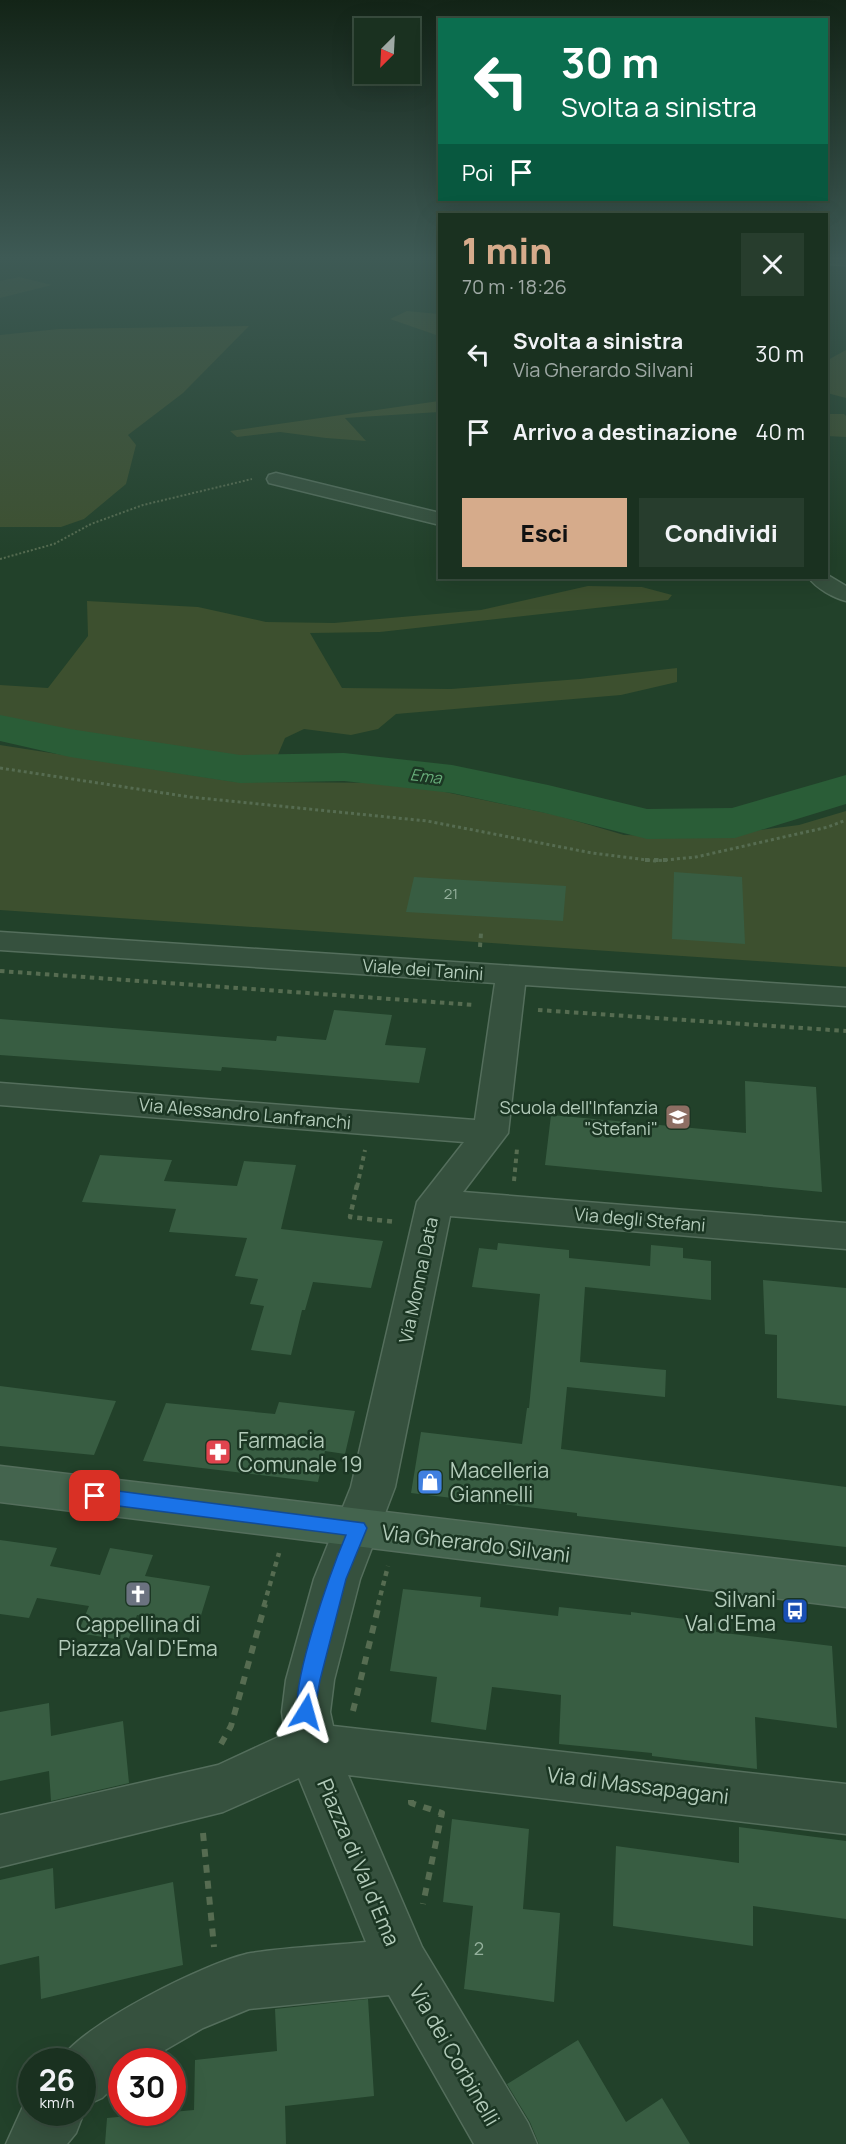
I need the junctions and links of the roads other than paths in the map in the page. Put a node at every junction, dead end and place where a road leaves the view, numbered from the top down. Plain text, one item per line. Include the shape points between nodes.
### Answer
1 (276, 479) road end
2 (438, 519) edge
3 (821, 579) edge
4 (846, 595) edge
5 (0, 941) edge
6 (511, 975) junction
7 (846, 997) edge
8 (0, 1094) edge
9 (491, 1133) junction
10 (435, 1202) junction
11 (846, 1236) edge
12 (0, 1484) edge
13 (358, 1528) junction
14 (846, 1587) edge
15 (331, 1736) junction
16 (421, 1776) joint
17 (846, 1809) edge
18 (0, 1841) edge
19 (403, 1966) junction
20 (96, 2065) edge
21 (45, 2126) edge
22 (36, 2144) edge
23 (507, 2144) edge

1 - 2 street
3 - 4 street
5 - 6 street, Viale dei Tanini
6 - 7 street, Viale dei Tanini
6 - 9 street
8 - 9 street, Via Alessandro Lanfranchi
9 - 10 street, Via Monna Data
10 - 11 street, Via degli Stefani
10 - 13 street, Via Monna Data via 373,1487
12 - 13 main road, Via Gherardo Silvani
13 - 14 main road, Via Gherardo Silvani
13 - 15 street, Piazza di Val d'Ema via 337,1579 310,1680 306,1712
15 - 16 street, Piazza di Val d'Ema
15 - 18 street via 223,1788
15 - 19 street, Piazza di Val d'Ema
16 - 17 street, Via di Massapagani
19 - 20 street, Piazza di Val d'Ema via 239,1984 137,2033
19 - 23 street, Via dei Corbinelli
21 - 22 street

